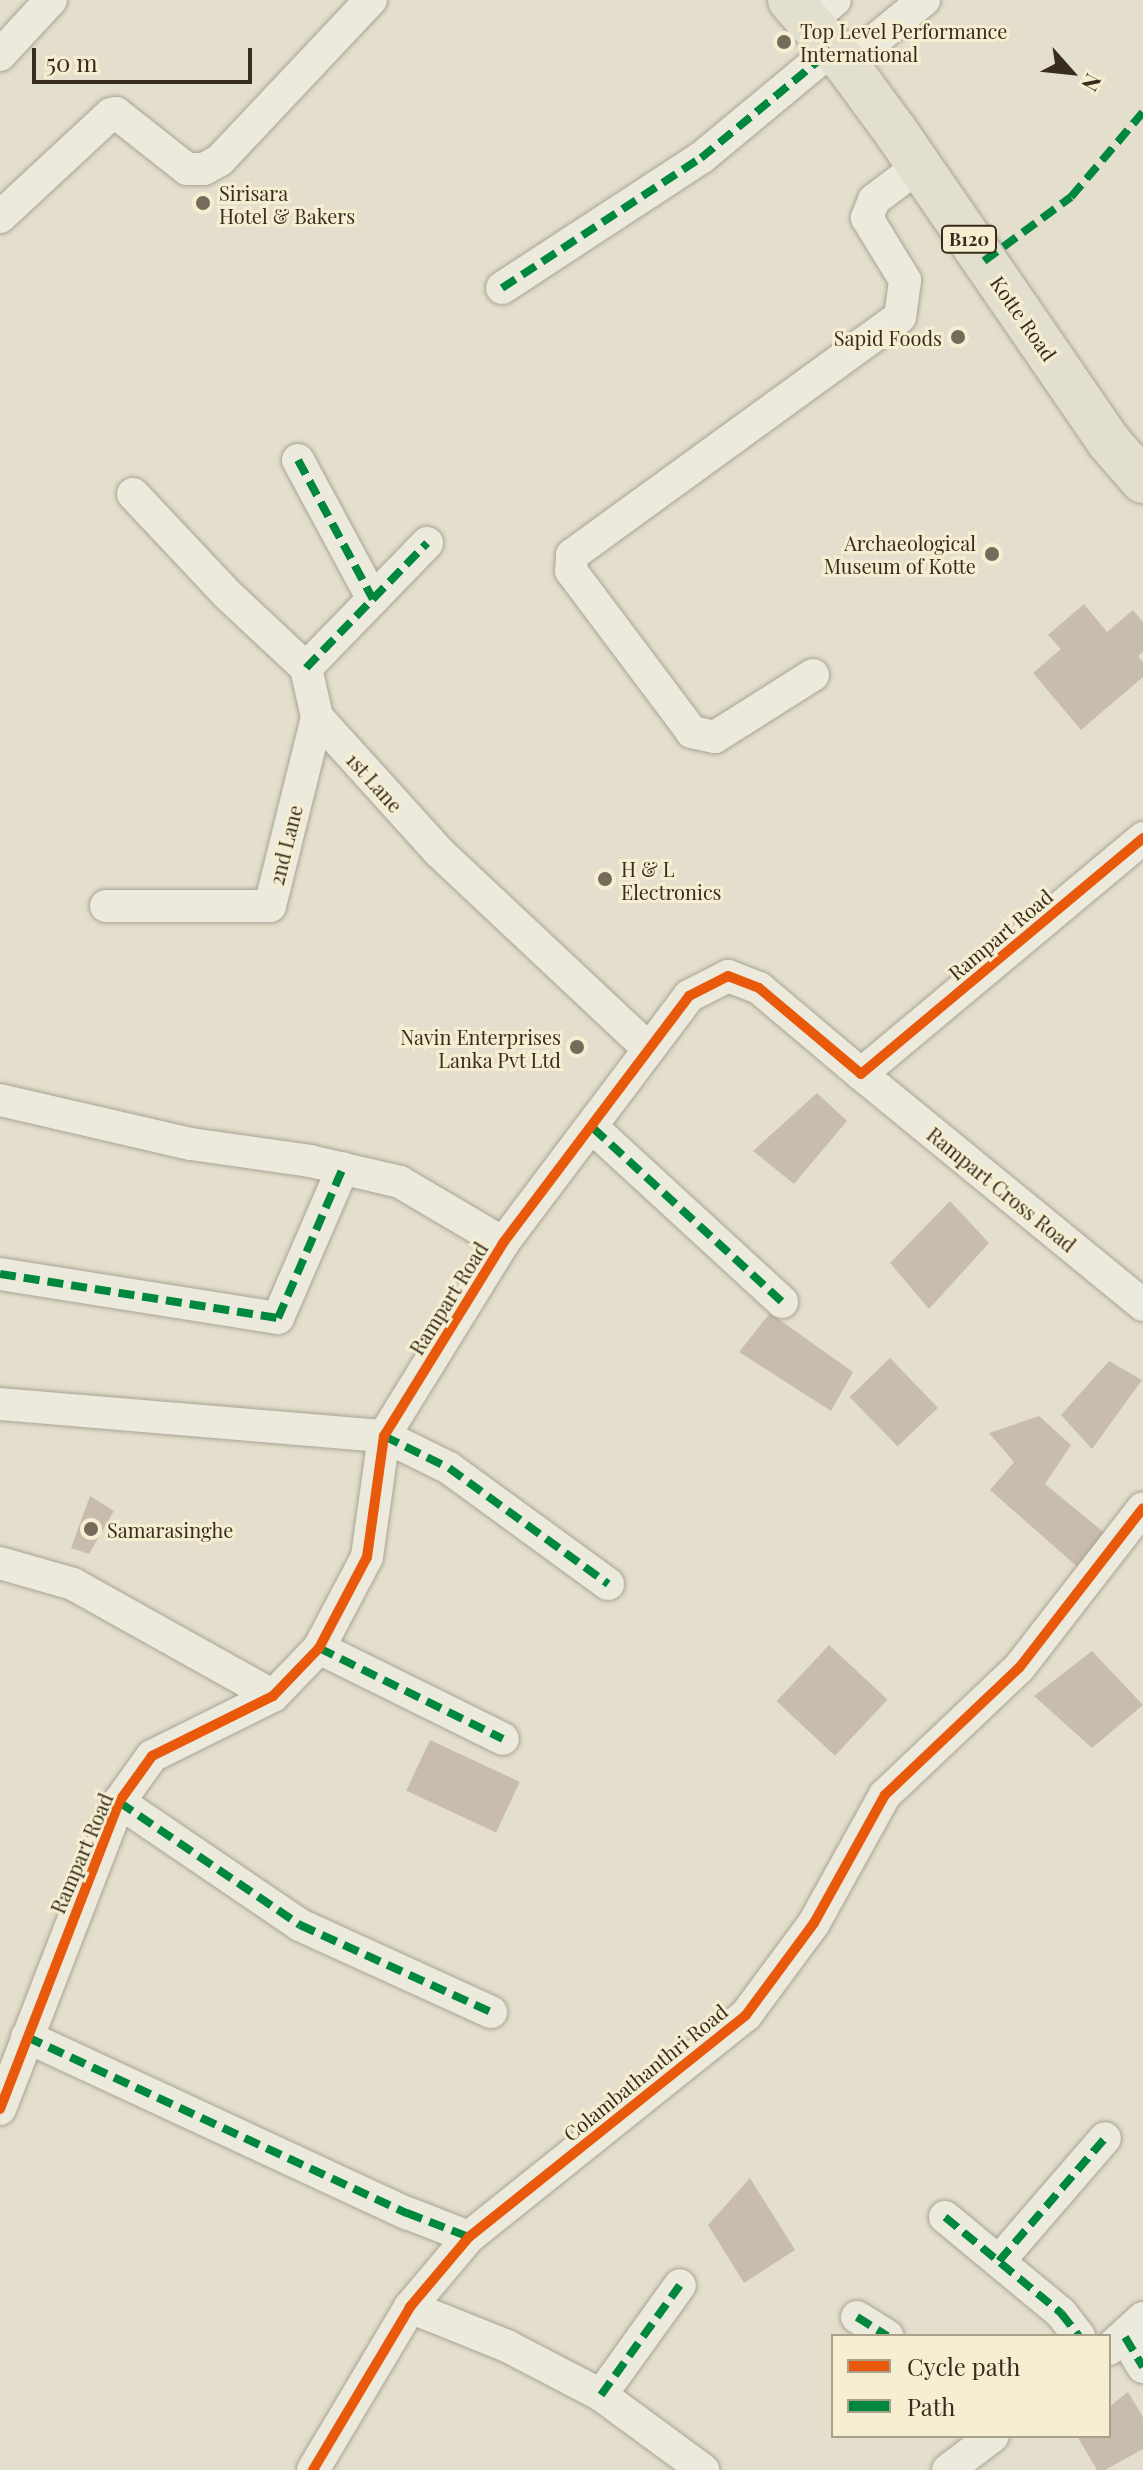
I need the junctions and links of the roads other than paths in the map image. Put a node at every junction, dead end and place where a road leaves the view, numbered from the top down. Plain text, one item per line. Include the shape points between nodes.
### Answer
1 (51, 0) edge
2 (371, 0) edge
3 (924, 0) edge
4 (822, 27) edge
5 (0, 55) edge
6 (919, 166) junction
7 (0, 217) edge
8 (502, 288) dead end
9 (298, 460) dead end
10 (1143, 481) edge
11 (133, 494) dead end
12 (427, 543) dead end
13 (373, 599) junction
14 (306, 668) junction
15 (813, 675) dead end
16 (317, 717) junction
17 (1143, 838) edge
18 (106, 906) dead end
19 (649, 1049) junction
20 (861, 1074) junction
21 (0, 1100) edge
22 (593, 1128) junction
23 (343, 1168) junction
24 (503, 1243) junction
25 (0, 1274) edge
26 (782, 1302) dead end
27 (1143, 1305) edge
28 (0, 1404) edge
29 (384, 1436) junction
30 (1143, 1508) edge
31 (0, 1563) edge
32 (608, 1584) dead end
33 (319, 1648) junction
34 (273, 1696) junction
35 (503, 1739) dead end
36 (119, 1802) junction
37 (491, 2012) dead end
38 (27, 2037) junction
39 (0, 2109) edge
40 (1105, 2138) dead end
41 (945, 2217) dead end
42 (469, 2237) junction
43 (999, 2261) junction
44 (680, 2285) dead end
45 (410, 2307) junction
46 (857, 2317) dead end
47 (884, 2334) edge
48 (1077, 2334) edge
49 (1126, 2335) edge
50 (1143, 2367) edge
51 (601, 2395) junction
52 (990, 2438) edge
53 (313, 2470) edge
54 (703, 2470) edge
55 (948, 2470) edge

1 - 5 street
2 - 7 street via 220,160 204,169 187,169 111,114
3 - 4 street
4 - 6 main road, Kotte Road / B120
4 - 8 street via 701,158
6 - 10 main road, Kotte Road / B120 via 1109,442
6 - 15 street via 874,200 867,218 905,280 900,317 572,555 571,571 692,732 715,737
9 - 13 street
11 - 14 street
12 - 13 street
13 - 14 street
14 - 16 street, 1st Lane
16 - 18 street, 2nd Lane via 270,906
16 - 19 street, 1st Lane via 438,851
17 - 20 street, Rampart Road
19 - 20 street, Rampart Road via 689,996 728,976 759,988
19 - 22 street, Rampart Road
20 - 27 street, Rampart Cross Road
21 - 23 street via 191,1144
22 - 24 street, Rampart Road
22 - 26 street
23 - 24 street via 400,1182
23 - 25 street via 278,1318
24 - 29 street, Rampart Road
28 - 29 street
29 - 32 street via 449,1468
29 - 33 street, Rampart Road via 367,1557
30 - 42 street, Colambathanthri Road via 1019,1668 885,1795 814,1923 746,2015
31 - 34 street via 73,1584
33 - 34 street, Rampart Road
33 - 35 street
34 - 36 street, Rampart Road via 152,1756
36 - 37 street via 300,1925
36 - 38 street, Rampart Road
38 - 39 street, Rampart Road
38 - 42 street
40 - 43 street
41 - 43 street
42 - 45 street, Colambathanthri Road
43 - 48 street via 1061,2313
44 - 51 street
45 - 51 street via 507,2346
45 - 53 street, Colambathanthri Road
46 - 47 street
49 - 50 street
51 - 54 street
52 - 55 street

